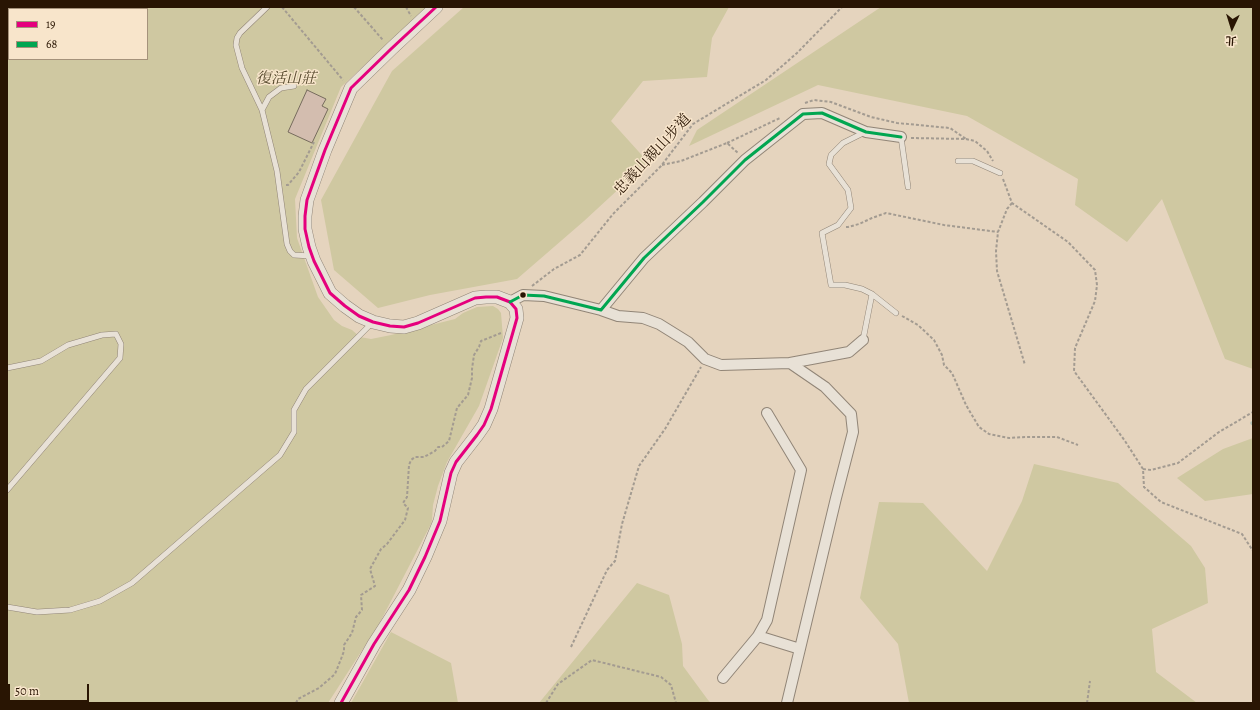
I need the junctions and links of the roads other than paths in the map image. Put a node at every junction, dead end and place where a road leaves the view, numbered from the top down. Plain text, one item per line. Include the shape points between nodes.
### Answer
1 (266, 7) edge
2 (436, 7) edge
3 (294, 86) dead end
4 (262, 110) junction
5 (866, 132) junction
6 (901, 137) joint
7 (958, 161) dead end
8 (1000, 173) road end
9 (908, 187) dead end
10 (312, 256) junction
11 (872, 294) junction
12 (510, 302) junction
13 (601, 310) junction
14 (896, 313) road end
15 (373, 322) junction
16 (863, 340) joint
17 (790, 363) junction
18 (7, 368) edge
19 (767, 413) dead end
20 (7, 490) edge
21 (7, 607) edge
22 (758, 636) junction
23 (800, 649) junction
24 (723, 678) dead end
25 (341, 703) edge
26 (787, 703) edge

1 - 4 lane via 240,33 236,45 242,68
2 - 10 street via 351,88 325,150 308,200 305,229
3 - 4 lane via 281,88 269,97
4 - 10 lane via 280,185 287,244 294,255
5 - 6 street
5 - 11 lane via 843,144 831,155 829,164 848,190 851,208 838,225 822,233 831,285 845,285
5 - 13 street via 822,113 803,114 745,160 644,258
6 - 9 lane
7 - 8 lane via 973,160
10 - 15 street via 330,293 345,306
11 - 14 lane
11 - 16 lane
12 - 13 street via 523,295 544,296
12 - 15 street via 497,297 475,298 404,327
12 - 25 street via 516,309 517,318 491,409 477,435 450,474 440,521 425,557
13 - 17 street via 618,316 643,318 659,324 688,342 705,359 721,365
15 - 21 lane via 306,389 294,410 294,432 280,455 132,584 100,601 70,610 37,612
16 - 17 street via 849,352
17 - 23 street via 825,387 851,414 854,432
18 - 20 lane via 41,360 68,345 102,335 116,334 121,344 120,358
19 - 22 street via 801,470 767,620
22 - 23 street
22 - 24 street
23 - 26 street

